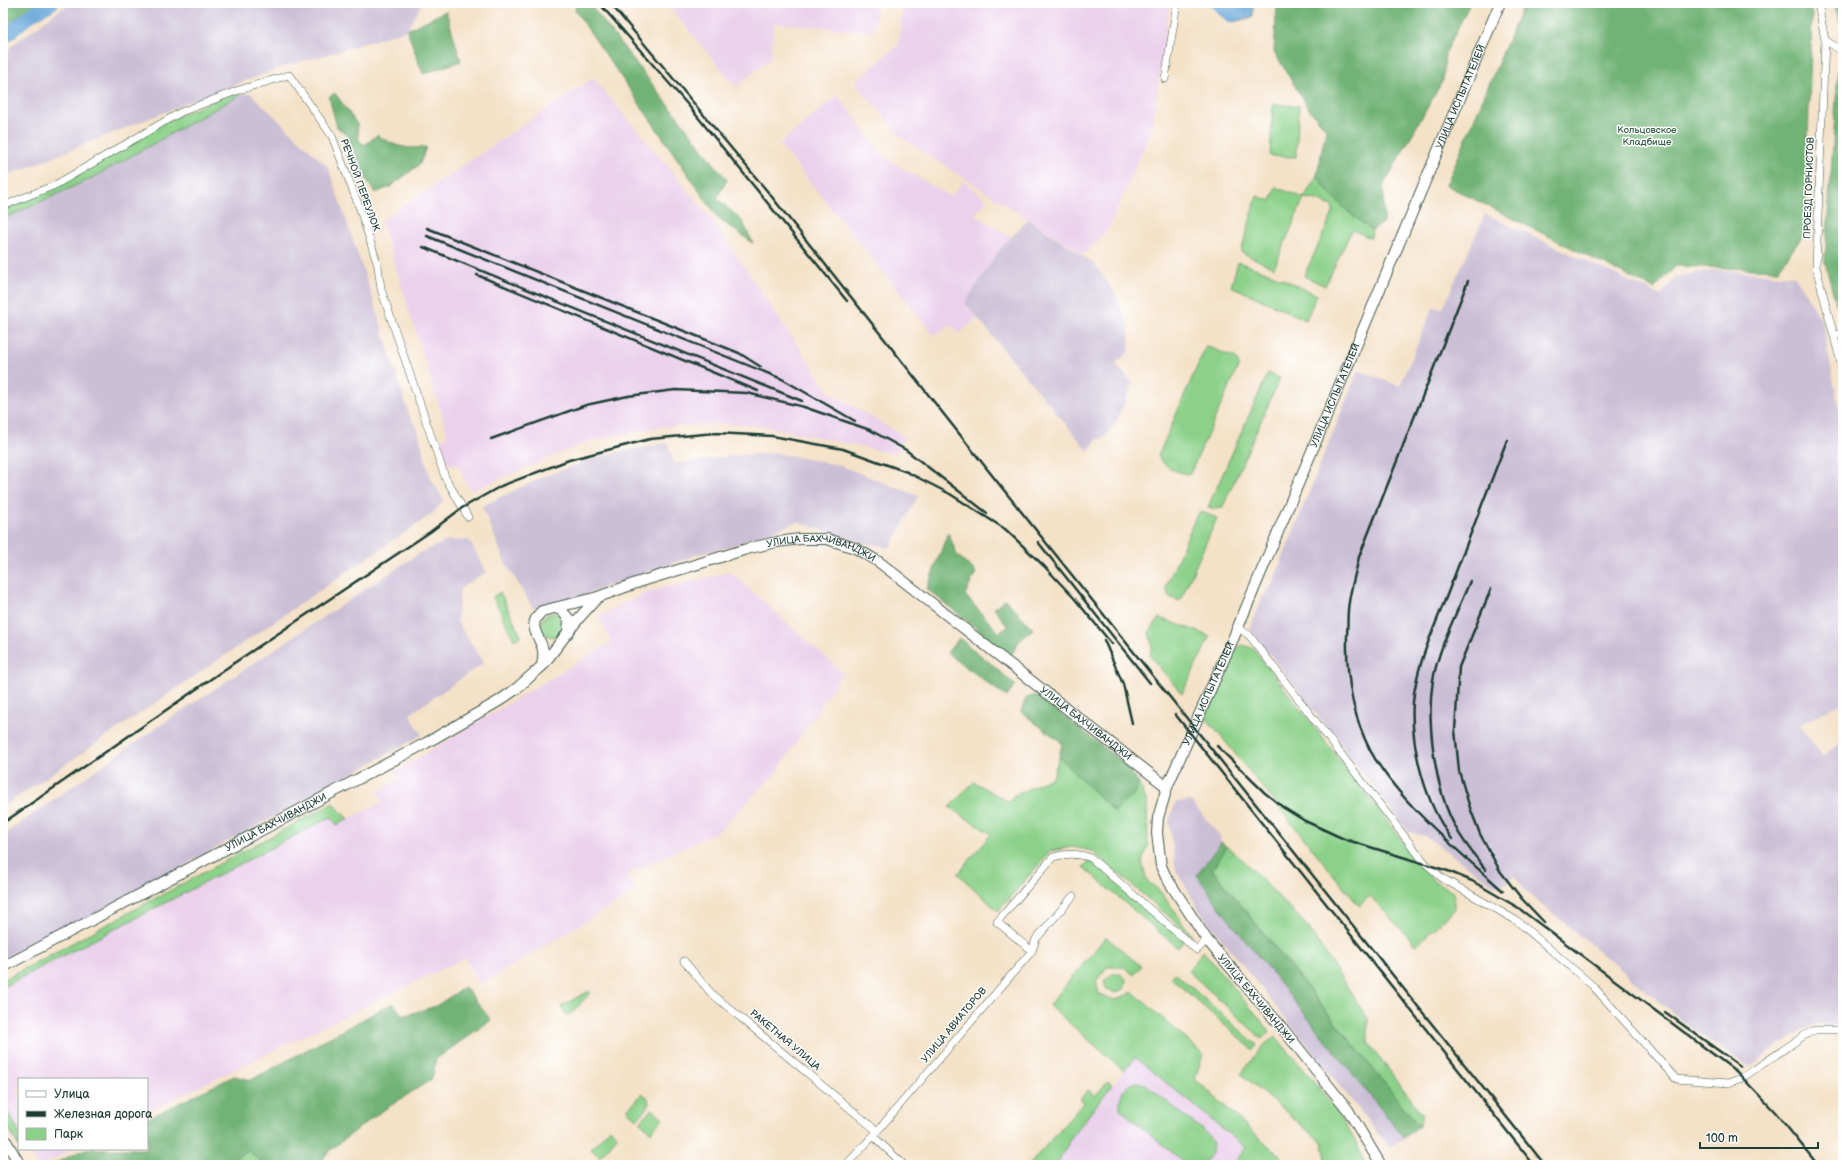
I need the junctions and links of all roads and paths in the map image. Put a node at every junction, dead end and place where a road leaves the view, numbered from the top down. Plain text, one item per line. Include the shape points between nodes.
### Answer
1 (1177, 3) edge
2 (1500, 3) edge
3 (1818, 3) edge
4 (1825, 40) junction
5 (1843, 52) edge
6 (1165, 79) dead end
7 (3, 206) edge
8 (1843, 333) edge
9 (1834, 335) junction
10 (1843, 371) edge
11 (468, 517) dead end
12 (598, 597) junction
13 (555, 608) junction
14 (1238, 628) junction
15 (568, 633) junction
16 (540, 643) junction
17 (559, 644) junction
18 (542, 666) junction
19 (1167, 786) junction
20 (1073, 896) dead end
21 (1207, 940) junction
22 (1032, 951) junction
23 (684, 961) dead end
24 (3, 968) edge
25 (1843, 1030) edge
26 (875, 1134) junction
27 (3, 1136) edge
28 (20, 1165) edge
29 (846, 1165) edge
30 (904, 1165) edge
31 (1381, 1165) edge

1 - 6 street
2 - 14 main road, УЛИЦА ИСПЫТАТЕЛЕЙ
3 - 4 street, ПРОЕЗД ГОРНИСТОВ
4 - 5 street
4 - 9 street, ПРОЕЗД ГОРНИСТОВ via 1816,267
7 - 11 street, РЕЧНОЙ ПЕРЕУЛОК via 55,185 181,112 289,74 332,136 362,216 378,266 381,289 429,435 445,477
8 - 9 street
9 - 10 street, ПРОЕЗД ГОРНИСТОВ
12 - 13 main road, УЛИЦА БАХЧИВАНДЖИ
12 - 15 main road, УЛИЦА БАХЧИВАНДЖИ
12 - 19 main road, УЛИЦА БАХЧИВАНДЖИ via 698,563 777,542 827,539 855,548 886,566
13 - 15 main road via 561,610 569,619
13 - 16 main road, УЛИЦА БАХЧИВАНДЖИ via 542,611 537,616 534,627
14 - 19 main road, УЛИЦА ИСПЫТАТЕЛЕЙ
14 - 25 street via 1249,635 1425,863 1442,878 1517,921 1585,978 1676,1079 1728,1083 1742,1078 1805,1034 1815,1030
15 - 17 main road, УЛИЦА БАХЧИВАНДЖИ
16 - 17 main road
16 - 18 main road, УЛИЦА БАХЧИВАНДЖИ
17 - 18 main road, УЛИЦА БАХЧИВАНДЖИ
18 - 24 main road, УЛИЦА БАХЧИВАНДЖИ via 516,689 426,743
19 - 21 main road, УЛИЦА БАХЧИВАНДЖИ via 1158,818 1161,866 1166,878
20 - 22 street, УЛИЦА АВИАТОРОВ via 1036,939
21 - 22 street via 1197,950 1091,858 1064,854 1053,857 997,922
21 - 31 main road, УЛИЦА БАХЧИВАНДЖИ via 1348,1110
22 - 26 street, УЛИЦА АВИАТОРОВ
23 - 26 street, РАКЕТНАЯ УЛИЦА via 711,992
26 - 29 street, УЛИЦА АВИАТОРОВ
26 - 30 street, РАКЕТНАЯ УЛИЦА
27 - 28 main road

